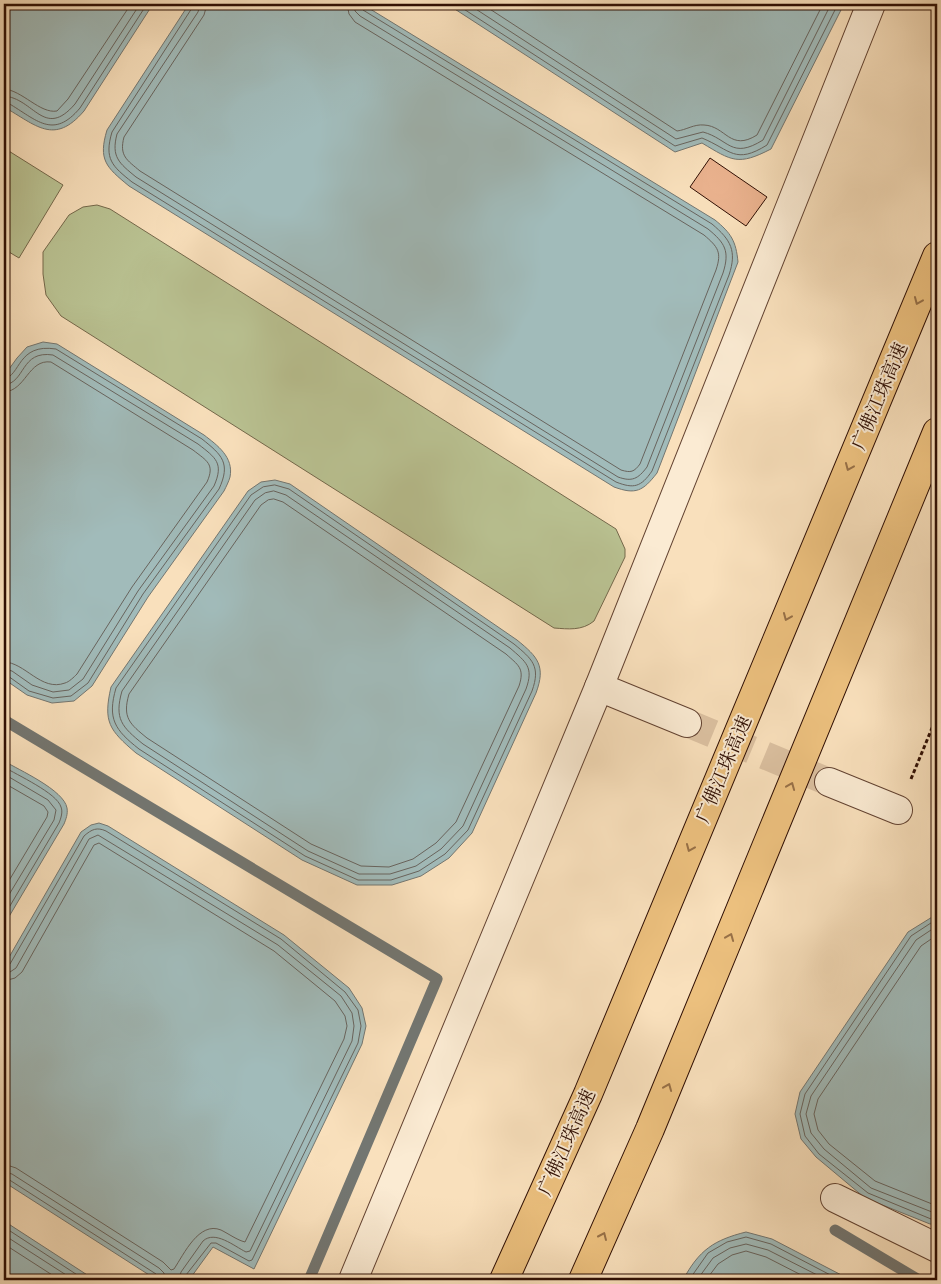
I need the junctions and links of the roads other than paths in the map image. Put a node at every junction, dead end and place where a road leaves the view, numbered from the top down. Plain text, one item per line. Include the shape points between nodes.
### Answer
1 (871, 4) edge
2 (937, 256) edge
3 (937, 432) edge
4 (599, 687) junction
5 (687, 723) tunnel mouth
6 (829, 782) tunnel mouth
7 (898, 810) road end
8 (835, 1198) dead end
9 (937, 1248) edge
10 (353, 1280) edge
11 (504, 1280) edge
12 (583, 1280) edge

1 - 4 street
2 -> 11 highway, 广佛江珠高速 via 592,1085
12 -> 3 highway via 654,1120
4 - 5 street
4 - 10 street
6 - 7 street
8 - 9 street

